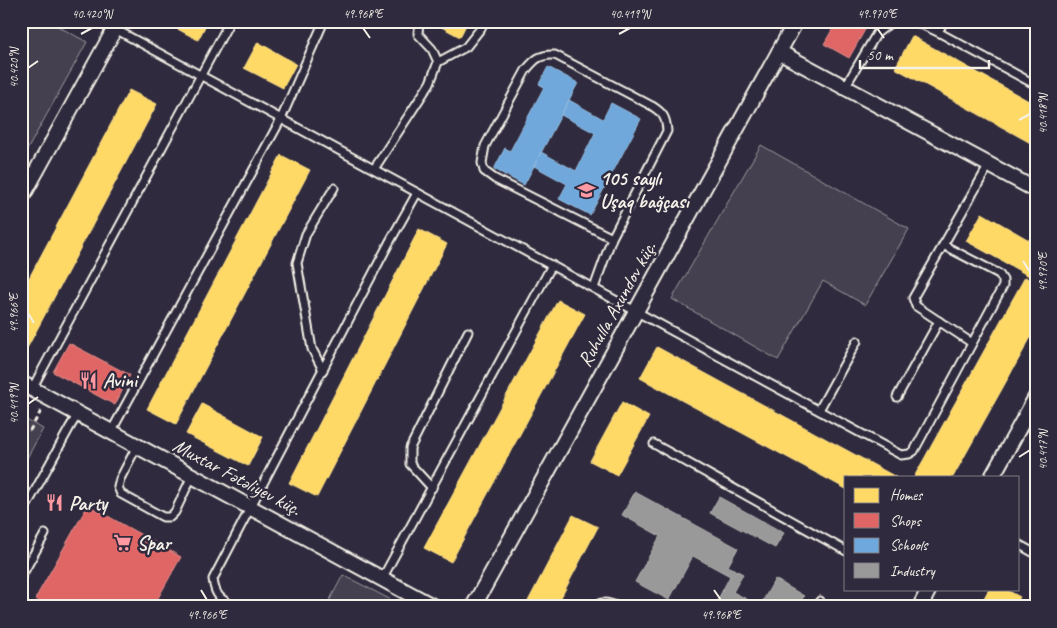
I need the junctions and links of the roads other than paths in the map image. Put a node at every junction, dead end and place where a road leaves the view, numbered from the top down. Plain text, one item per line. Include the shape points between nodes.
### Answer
1 (230, 21) edge
2 (324, 21) edge
3 (419, 21) edge
4 (484, 21) edge
5 (796, 21) edge
6 (896, 21) edge
7 (914, 21) edge
8 (944, 21) edge
9 (1032, 21) edge
10 (118, 23) edge
11 (1036, 23) edge
12 (938, 32) junction
13 (779, 52) junction
14 (438, 62) junction
15 (200, 76) junction
16 (1036, 84) edge
17 (845, 87) junction
18 (281, 119) junction
19 (989, 165) junction
20 (374, 170) junction
21 (334, 188) dead end
22 (1036, 190) edge
23 (417, 192) junction
24 (21, 199) edge
25 (612, 238) junction
26 (944, 246) junction
27 (552, 266) junction
28 (594, 288) junction
29 (636, 311) junction
30 (939, 321) junction
31 (468, 332) dead end
32 (856, 342) dead end
33 (972, 343) junction
34 (322, 370) junction
35 (27, 386) edge
36 (897, 396) dead end
37 (1036, 397) edge
38 (819, 410) junction
39 (78, 414) junction
40 (111, 432) junction
41 (654, 444) dead end
42 (137, 446) junction
43 (192, 476) junction
44 (993, 476) edge
45 (432, 488) junction
46 (250, 507) junction
47 (21, 516) edge
48 (45, 534) dead end
49 (1020, 545) edge
50 (844, 550) edge
51 (1036, 554) edge
52 (21, 577) edge
53 (382, 579) junction
54 (928, 590) edge
55 (235, 607) edge
56 (434, 607) edge
57 (473, 607) edge
58 (594, 607) edge
59 (618, 607) edge
60 (920, 607) edge

1 - 15 lane
2 - 18 lane
3 - 14 lane via 418,34 432,49
4 - 14 lane via 466,47
5 - 13 street, Ruhulla Axundov küç.
6 - 17 lane via 877,33
7 - 12 lane
8 - 12 lane
9 - 11 lane
10 - 15 lane
10 - 24 street
12 - 16 lane
13 - 17 street
13 - 29 street, Ruhulla Axundov küç.
14 - 20 lane via 430,83
15 - 18 lane
15 - 35 lane
17 - 19 street
18 - 20 lane
18 - 40 lane
19 - 22 street
19 - 26 lane
20 - 23 lane
21 - 34 lane via 306,234 296,263 312,349
23 - 27 lane
23 - 34 lane
25 - 25 lane via 667,131 666,122 661,112 652,106 555,55 544,54 526,70 486,146 482,163 484,171
25 - 28 lane
26 - 30 lane via 913,298 916,306
26 - 33 lane via 999,274 1003,280 1003,286
27 - 28 lane
27 - 45 lane
28 - 29 lane
29 - 38 lane
29 - 57 street, Ruhulla Axundov küç.
30 - 33 lane
30 - 36 lane
31 - 45 lane via 410,448 410,464
32 - 38 lane
33 - 38 lane via 909,454 902,455
34 - 46 lane
35 - 39 street, Muxtar Fətəliyev küç.
37 - 44 street
39 - 40 street, Muxtar Fətəliyev küç.
39 - 47 lane
40 - 42 street, Muxtar Fətəliyev küç.
41 - 50 lane
42 - 43 street, Muxtar Fətəliyev küç.
42 - 43 lane via 120,479 120,494 163,518 175,512
43 - 46 street, Muxtar Fətəliyev küç.
45 - 53 lane
46 - 53 street, Muxtar Fətəliyev küç.
46 - 55 lane via 213,579 214,590 222,600
48 - 52 lane
49 - 51 lane
53 - 56 street, Muxtar Fətəliyev küç.
54 - 60 street
58 - 59 lane via 598,603 610,603

